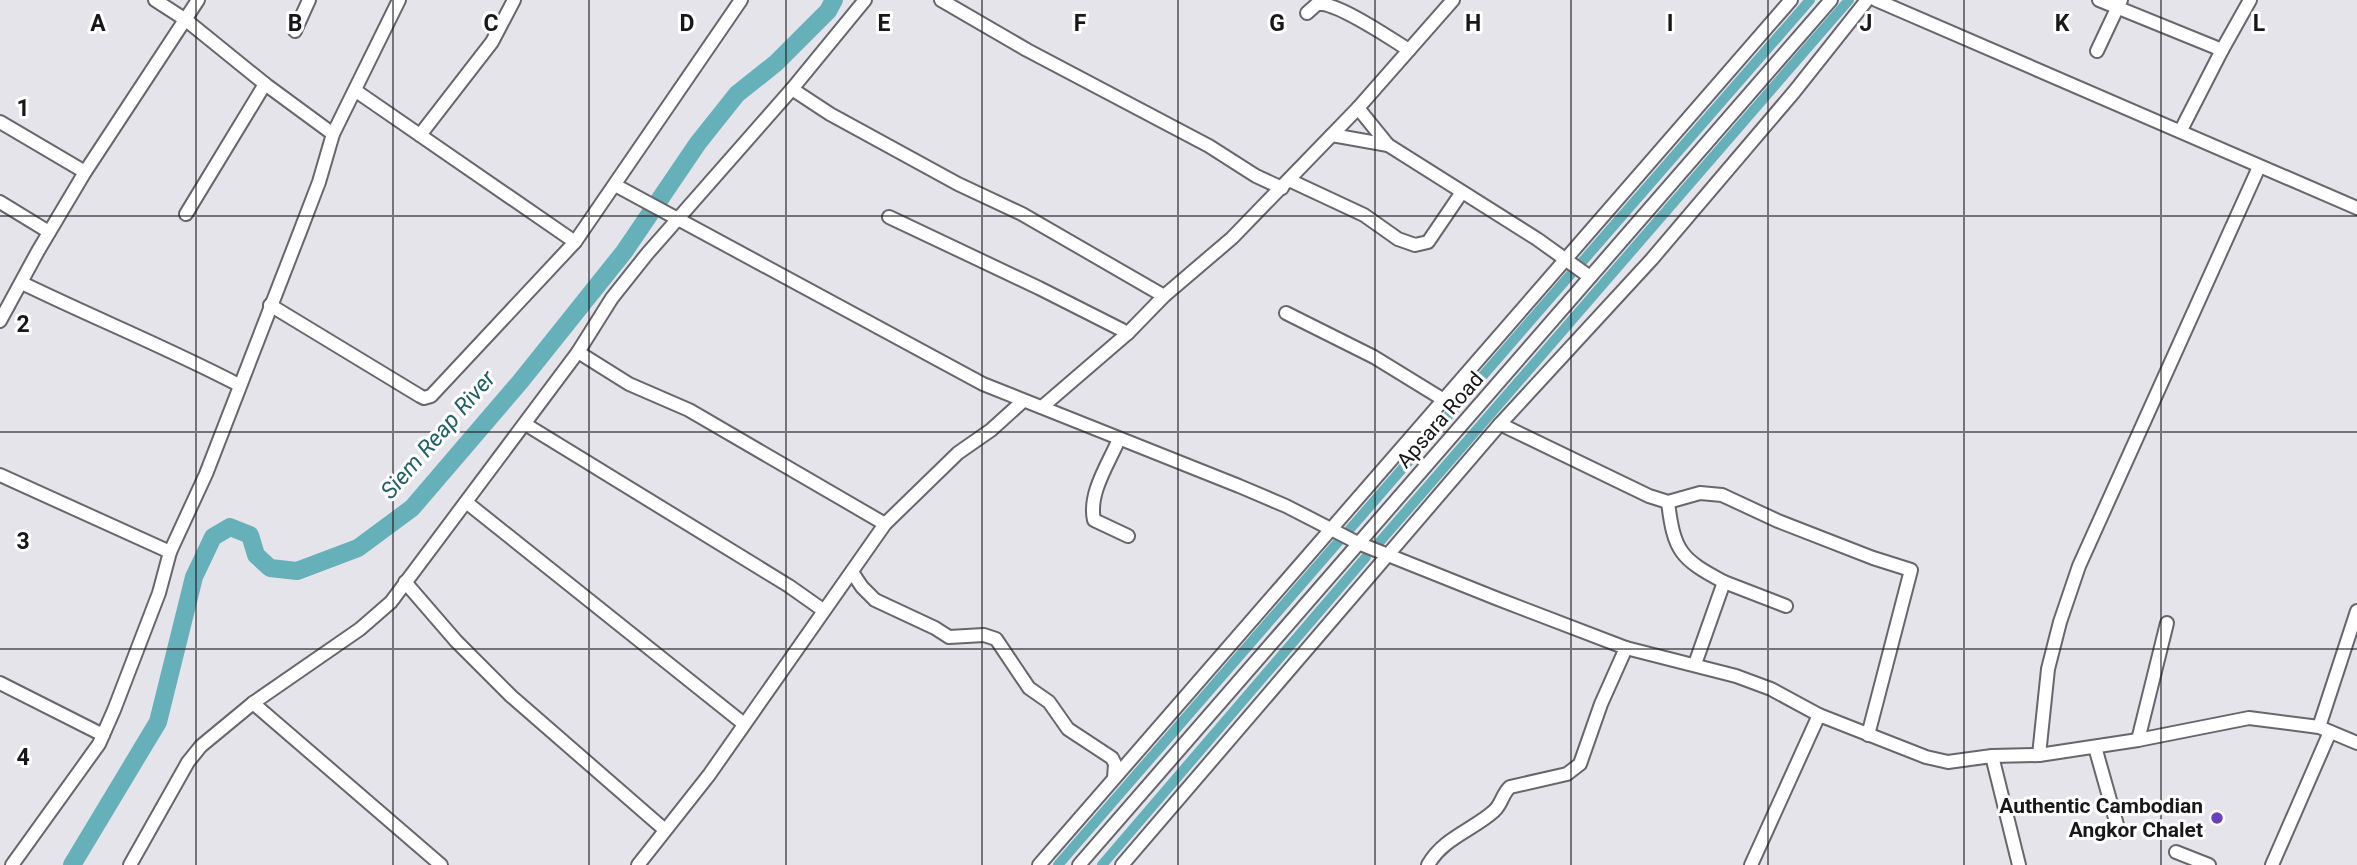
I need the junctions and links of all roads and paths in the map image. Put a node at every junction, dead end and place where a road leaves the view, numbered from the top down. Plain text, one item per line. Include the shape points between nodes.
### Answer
1 (155, 0) edge
2 (198, 0) edge
3 (309, 0) edge
4 (399, 0) edge
5 (514, 0) edge
6 (741, 0) edge
7 (864, 0) edge
8 (941, 0) edge
9 (1453, 0) edge
10 (1791, 0) edge
11 (1831, 0) edge
12 (1867, 0) edge
13 (1876, 0) edge
14 (2099, 0) edge
15 (2250, 0) edge
16 (2120, 4) edge
17 (1307, 13) dead end
18 (186, 20) junction
19 (295, 31) dead end
20 (1409, 50) junction
21 (2222, 50) junction
22 (2097, 51) dead end
23 (265, 84) junction
24 (792, 89) junction
25 (356, 91) junction
26 (1358, 108) junction
27 (0, 122) edge
28 (2181, 130) junction
29 (333, 135) junction
30 (420, 135) junction
31 (1332, 135) junction
32 (1388, 145) junction
33 (2259, 167) junction
34 (85, 172) junction
35 (1285, 184) junction
36 (620, 188) junction
37 (1462, 192) junction
38 (0, 202) edge
39 (2355, 203) edge
40 (186, 214) dead end
41 (889, 217) dead end
42 (673, 218) junction
43 (49, 232) junction
44 (575, 242) junction
45 (1565, 260) junction
46 (1590, 277) junction
47 (22, 283) junction
48 (1164, 296) junction
49 (270, 305) junction
50 (1286, 313) dead end
51 (1, 318) edge
52 (1128, 333) junction
53 (578, 352) junction
54 (239, 385) junction
55 (1444, 400) junction
56 (1023, 401) junction
57 (1042, 407) junction
58 (525, 424) junction
59 (1500, 424) junction
60 (1119, 439) junction
61 (0, 475) edge
62 (466, 502) junction
63 (1668, 502) junction
64 (885, 524) junction
65 (1332, 528) junction
66 (1128, 536) dead end
67 (1359, 543) junction
68 (170, 552) junction
69 (1389, 554) junction
70 (852, 572) junction
71 (405, 582) junction
72 (1724, 582) junction
73 (1786, 607) dead end
74 (823, 610) junction
75 (2357, 611) edge
76 (2167, 623) dead end
77 (1626, 648) junction
78 (1695, 664) junction
79 (0, 683) edge
80 (253, 703) junction
81 (1819, 715) junction
82 (744, 724) junction
83 (2325, 730) junction
84 (103, 735) junction
85 (1868, 735) junction
86 (2138, 740) junction
87 (2357, 743) edge
88 (2095, 747) junction
89 (2039, 755) junction
90 (1992, 756) junction
91 (1114, 778) junction
92 (665, 830) junction
93 (2119, 832) dead end
94 (2176, 852) dead end
95 (12, 865) edge
96 (130, 865) edge
97 (441, 865) edge
98 (638, 865) edge
99 (1038, 865) edge
100 (1079, 865) edge
101 (1122, 865) edge
102 (1428, 865) edge
103 (1751, 865) edge
104 (2019, 865) edge
105 (2209, 865) edge
106 (2272, 865) edge

1 - 18 street
2 - 18 street
3 - 19 street
4 - 25 street
5 - 30 street via 492,42
6 - 36 street
7 - 24 street
8 - 35 street via 1027,50
9 - 20 street
10 - 45 street
11 - 46 street, Apsara Road
12 - 59 street via 1652,259
13 - 28 street
14 - 16 street
15 - 21 street
16 - 21 street
16 - 22 street
17 - 20 street via 1317,4 1327,4
18 - 23 street
18 - 34 street
20 - 26 street
21 - 28 street
23 - 29 street
23 - 40 street
24 - 42 street
24 - 48 street
25 - 29 street
25 - 30 street
26 - 31 street
26 - 32 street
27 - 34 street
28 - 33 street
29 - 49 street
30 - 44 street
31 - 32 street
31 - 35 street
32 - 37 street
33 - 39 street
33 - 89 street via 2079,566 2048,669
34 - 43 street
35 - 37 street via 1364,215 1415,245 1428,242
35 - 48 street via 1233,238
36 - 42 street
36 - 44 street
37 - 45 street
38 - 43 street
41 - 52 street
42 - 53 street
42 - 56 street
43 - 47 street
44 - 49 street via 428,398
45 - 46 street
45 - 55 street
46 - 67 street, Apsara Road
47 - 51 street
47 - 54 street
48 - 52 street
49 - 54 street
50 - 55 street via 1411,377
52 - 57 street
53 - 58 street
53 - 64 street via 629,384 701,416
54 - 68 street
55 - 65 street
56 - 57 street
56 - 64 street via 950,460
57 - 60 street
58 - 62 street
58 - 74 street
59 - 63 street
59 - 69 street
60 - 65 street
60 - 66 street via 1092,512 1094,520
61 - 68 street
62 - 71 street
62 - 82 street
63 - 72 street via 1681,553
63 - 85 street via 1700,494 1722,495 1778,521 1911,570
64 - 70 street
65 - 67 street
65 - 91 street
67 - 69 street
67 - 100 street, Apsara Road
68 - 84 street via 136,657
69 - 77 street
69 - 101 street
70 - 74 street
70 - 91 street via 875,600 949,637 996,639 1029,688 1049,702 1068,729 1112,758
71 - 80 street via 380,614
71 - 92 street via 511,696
72 - 73 street
72 - 78 street
74 - 82 street
75 - 83 street
76 - 86 street
77 - 78 street
77 - 102 street via 1580,764 1567,774 1510,788 1492,812 1444,845
78 - 81 street via 1771,690
79 - 84 street
80 - 96 street via 188,762
80 - 97 street
81 - 85 street
81 - 103 street
82 - 92 street
83 - 86 street via 2249,718
83 - 87 street
83 - 106 street
84 - 95 street
85 - 90 street via 1948,762
86 - 88 street
88 - 89 street
88 - 93 street
89 - 90 street
90 - 104 street
91 - 99 street
92 - 98 street
94 - 105 street

